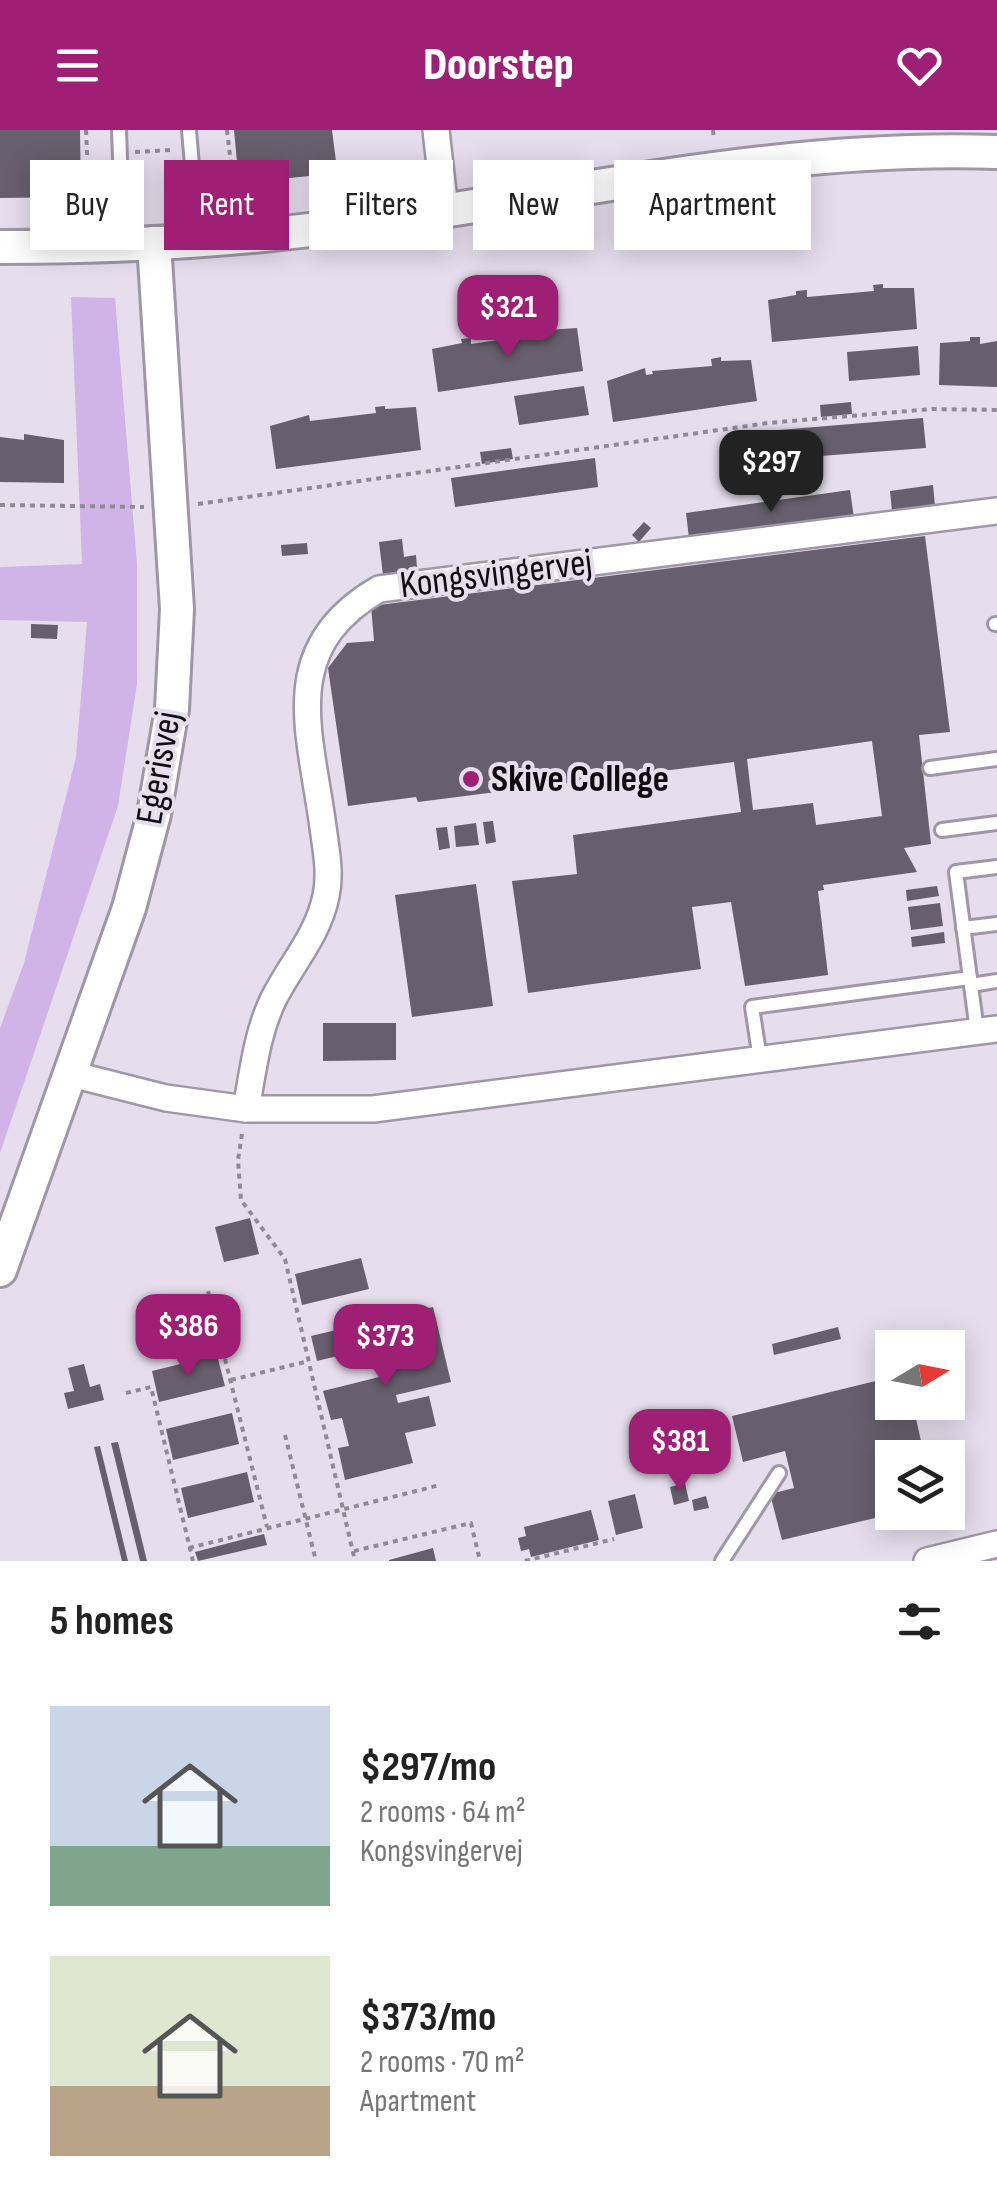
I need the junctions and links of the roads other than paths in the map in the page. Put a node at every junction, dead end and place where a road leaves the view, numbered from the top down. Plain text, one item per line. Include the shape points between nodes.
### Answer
1 (119, 130) edge
2 (189, 130) edge
3 (436, 130) edge
4 (985, 144) edge
5 (120, 160) edge
6 (192, 160) edge
7 (439, 160) edge
8 (453, 209) edge
9 (0, 247) edge
10 (30, 247) edge
11 (126, 250) edge
12 (997, 511) edge
13 (997, 758) edge
14 (930, 768) dead end
15 (997, 823) edge
16 (942, 830) dead end
17 (997, 867) edge
18 (997, 924) edge
19 (963, 928) junction
20 (970, 981) junction
21 (997, 982) edge
22 (987, 1030) edge
23 (760, 1059) junction
24 (71, 1074) junction
25 (246, 1109) junction
26 (2, 1258) edge
27 (780, 1473) dead end
28 (997, 1544) edge
29 (722, 1561) edge
30 (927, 1561) edge

1 - 5 lane
2 - 6 lane
3 - 7 street
4 - 8 street via 736,168
9 - 10 street
11 - 24 street, Egerisvej via 171,508 177,609 172,692 154,814
12 - 25 street, Kongsvingervej via 379,589 349,606 312,663 306,704 328,864 326,896 311,939 274,999
13 - 14 lane
15 - 16 lane
17 - 19 lane via 956,872
18 - 19 lane
19 - 20 lane
20 - 21 lane
20 - 22 lane
20 - 23 lane via 752,1007
22 - 23 street
23 - 25 street via 373,1109
24 - 25 street
24 - 26 street, Egerisvej
27 - 29 lane
28 - 30 street

